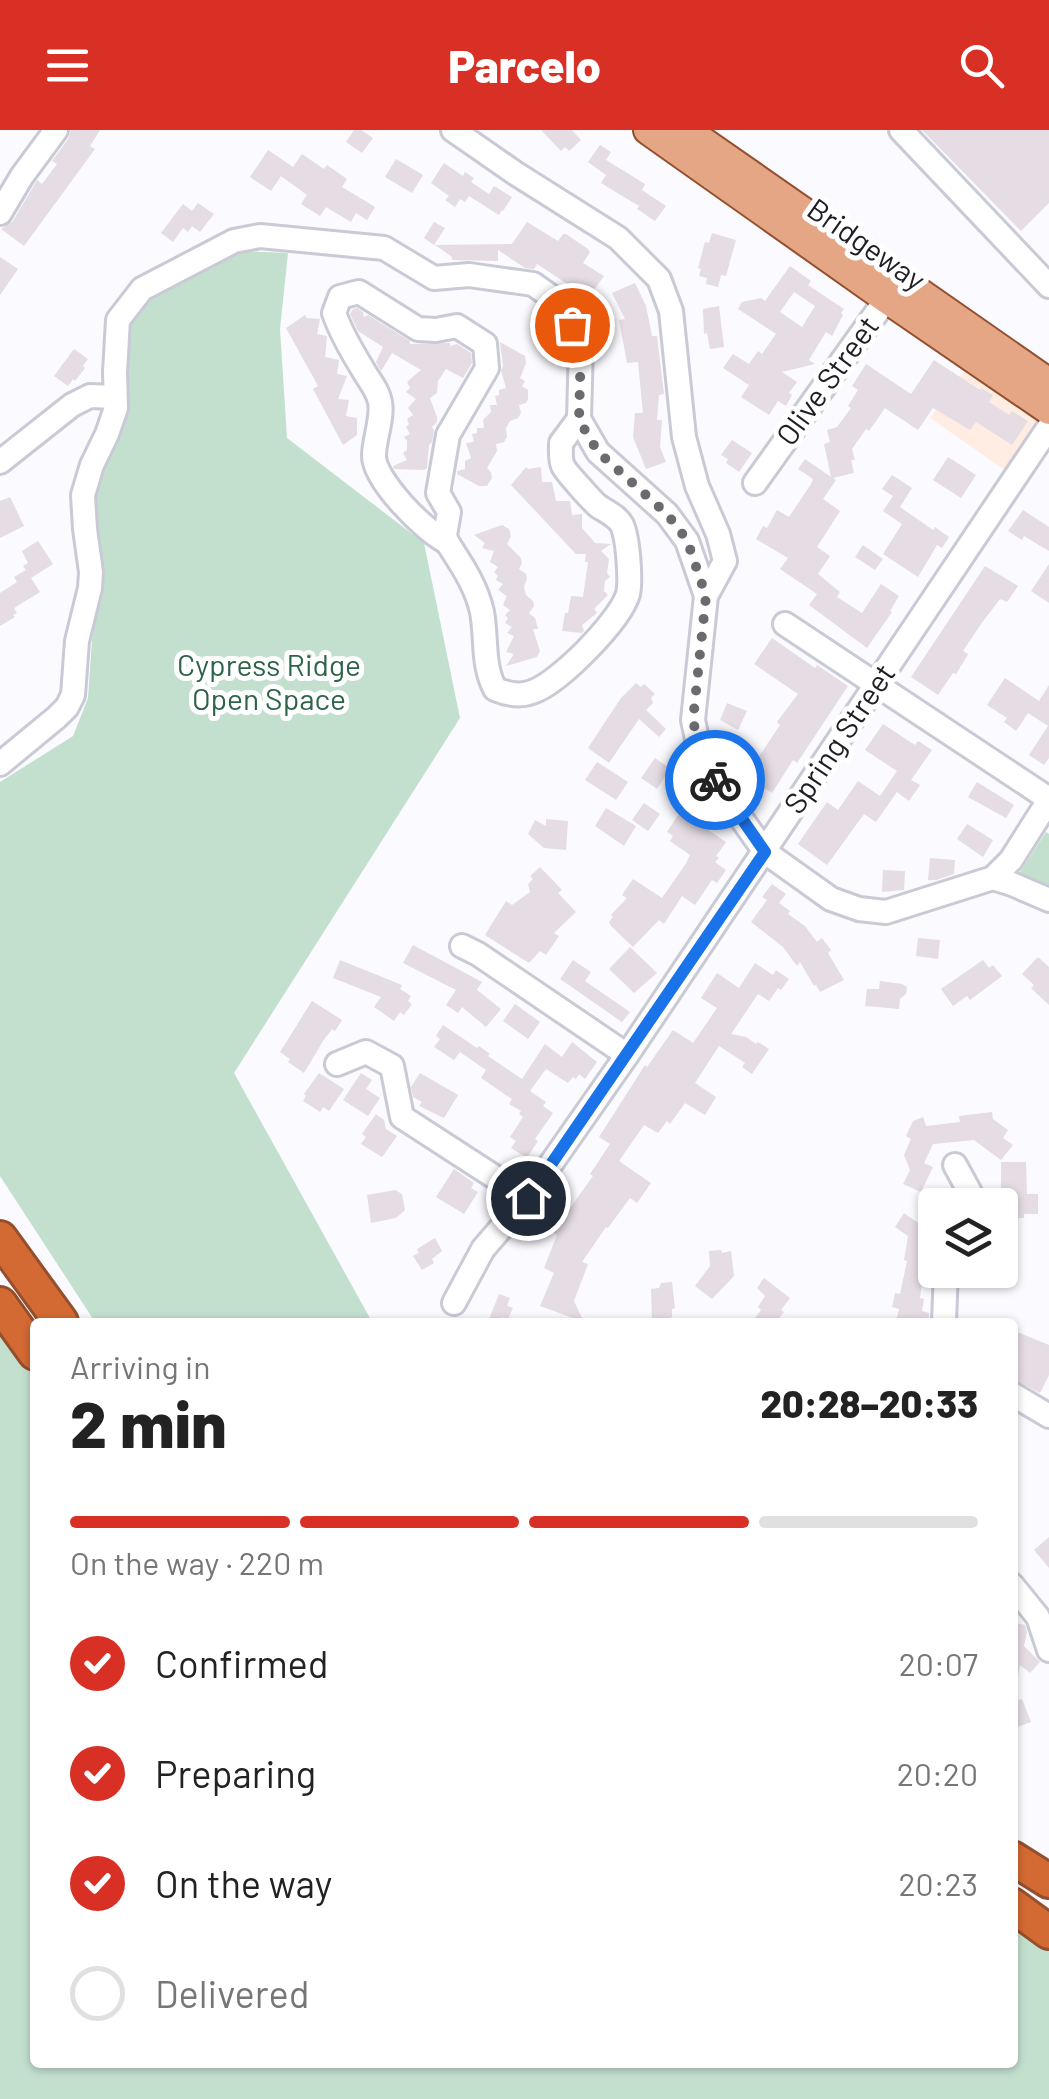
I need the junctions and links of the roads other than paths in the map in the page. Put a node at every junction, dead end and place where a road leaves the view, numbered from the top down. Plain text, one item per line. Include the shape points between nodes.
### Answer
1 (56, 130) edge
2 (453, 130) edge
3 (648, 130) edge
4 (686, 130) edge
5 (901, 130) edge
6 (0, 213) edge
7 (1049, 286) edge
8 (893, 290) junction
9 (1049, 383) edge
10 (115, 397) junction
11 (1049, 410) edge
12 (579, 420) junction
13 (1049, 427) edge
14 (0, 462) edge
15 (755, 482) dead end
16 (447, 542) junction
17 (706, 596) junction
18 (785, 624) dead end
19 (876, 685) junction
20 (0, 764) edge
21 (1049, 799) edge
22 (765, 852) junction
23 (993, 878) junction
24 (1049, 900) edge
25 (462, 946) dead end
26 (627, 1055) junction
27 (337, 1064) dead end
28 (955, 1165) dead end
29 (967, 1188) edge
30 (528, 1198) junction
31 (0, 1238) edge
32 (945, 1288) edge
33 (454, 1303) dead end
34 (0, 1304) edge
35 (58, 1318) edge
36 (944, 1318) edge
37 (30, 1346) edge
38 (1018, 1398) edge
39 (1049, 1416) edge
40 (1018, 1592) edge
41 (1049, 1650) edge
42 (1018, 1862) edge
43 (1049, 1882) edge
44 (1018, 1910) edge
45 (1049, 1932) edge

1 - 6 street
2 - 17 street via 618,238 659,278 672,312 684,437 725,561
3 - 8 main road, Bridgeway
4 - 8 main road, Bridgeway
5 - 7 street
8 - 9 main road, Bridgeway
8 - 11 main road, Bridgeway
8 - 15 street, Olive Street
10 - 12 street via 118,320 142,289 234,241 260,236 384,248 434,278 469,275 533,284 562,306 581,344
10 - 14 street via 90,396 72,405
10 - 20 street via 83,496 91,572 73,695 57,718
12 - 16 street via 561,443 562,466 623,526 630,581 619,610 560,676 531,693 495,689 486,672 474,584
12 - 17 street via 598,452 687,540
13 - 19 street, Spring Street
16 - 16 street via 449,512 438,493 448,435 487,368 485,344 458,326 418,329 360,292 340,297 334,313 381,405 375,468
17 - 22 street via 693,720 702,762
18 - 19 street
19 - 21 street
19 - 22 street, Spring Street
21 - 23 street
22 - 23 street via 832,900 859,909 886,912
22 - 26 street, Spring Street
23 - 24 street
25 - 26 street
26 - 30 street, Spring Street
27 - 30 street via 366,1052 392,1066 402,1117
28 - 29 street
30 - 33 street, Spring Street via 484,1250
31 - 35 highway
32 - 36 street
34 - 37 highway
38 - 39 street
40 - 41 street via 1038,1617
42 - 43 highway
44 - 45 highway

